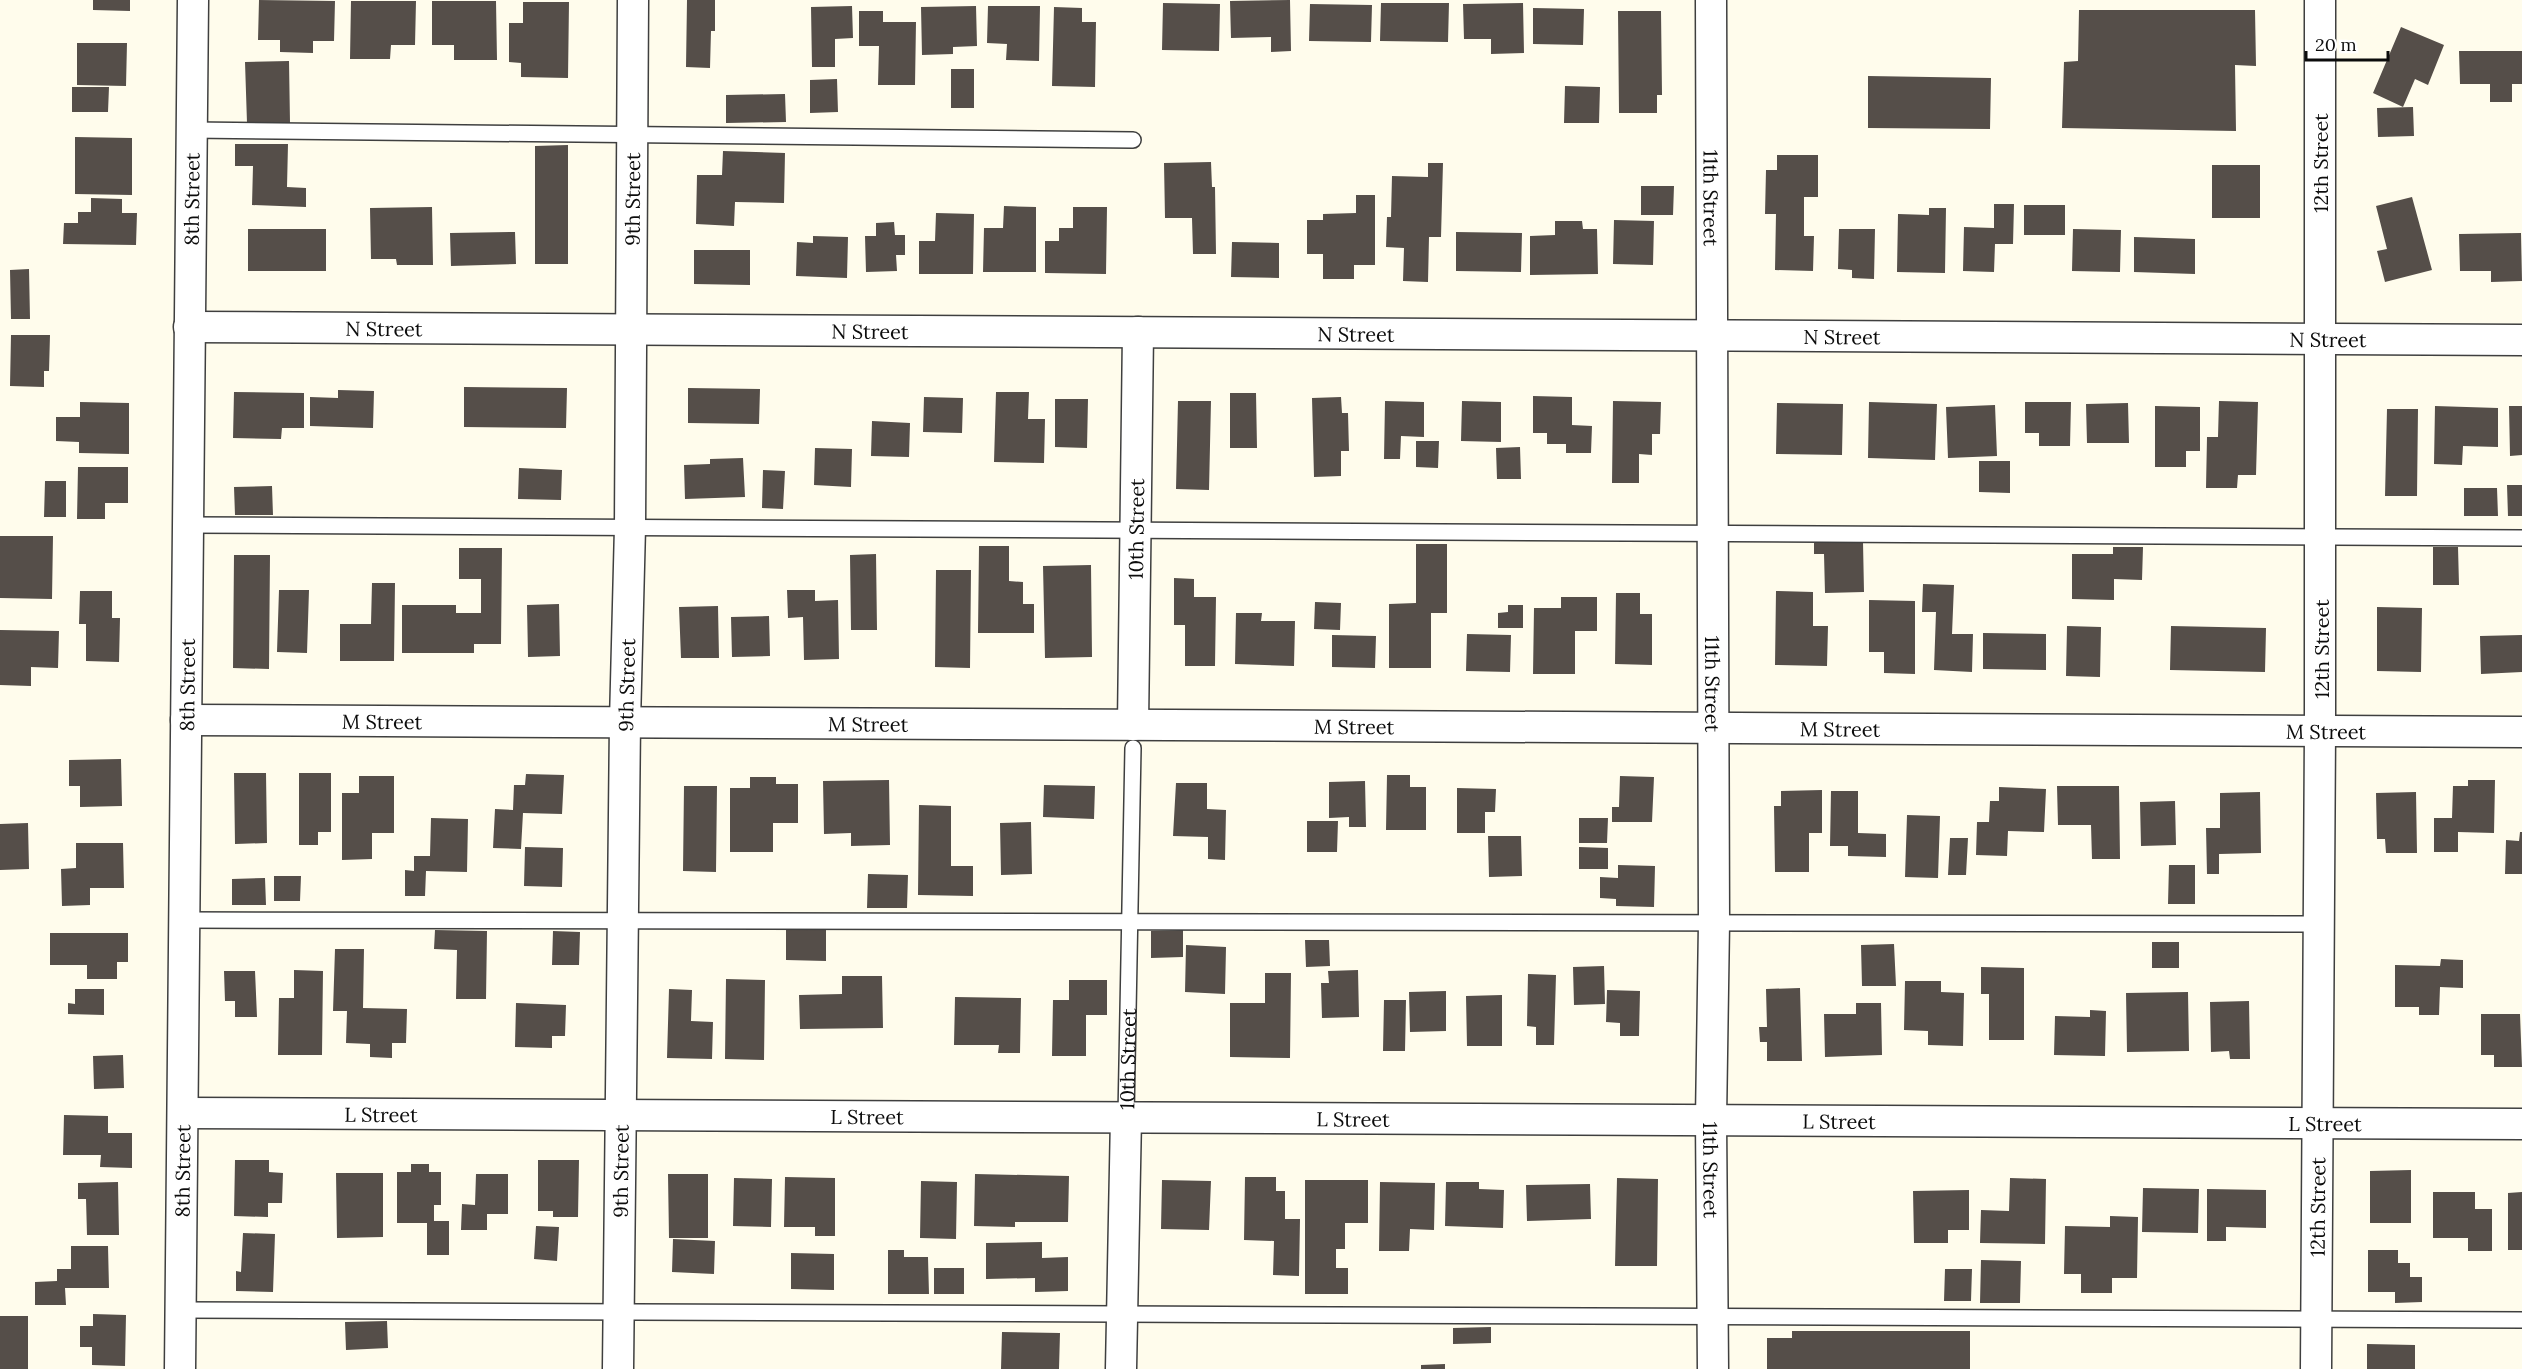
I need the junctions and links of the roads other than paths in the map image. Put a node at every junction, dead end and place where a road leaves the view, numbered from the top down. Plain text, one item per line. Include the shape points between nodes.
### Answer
1 (193, 0) edge
2 (633, 0) edge
3 (1711, 0) edge
4 (2320, 0) edge
5 (192, 130) junction
6 (632, 135) junction
7 (1133, 140) dead end
8 (189, 327) junction
9 (630, 330) junction
10 (1138, 332) junction
11 (1711, 335) junction
12 (2320, 339) junction
13 (2522, 340) edge
14 (189, 525) junction
15 (630, 527) junction
16 (1135, 530) junction
17 (1711, 533) junction
18 (2321, 537) junction
19 (2522, 538) edge
20 (186, 720) junction
21 (625, 722) junction
22 (1713, 728) junction
23 (2320, 731) junction
24 (2522, 732) edge
25 (1133, 736) junction
26 (184, 920) junction
27 (1128, 920) junction
28 (623, 921) junction
29 (1714, 923) junction
30 (2318, 924) junction
31 (183, 1113) junction
32 (621, 1114) junction
33 (1126, 1117) junction
34 (1711, 1120) junction
35 (2316, 1123) junction
36 (2522, 1124) edge
37 (180, 1310) junction
38 (619, 1312) junction
39 (1122, 1313) junction
40 (1713, 1316) junction
41 (2316, 1319) junction
42 (2522, 1320) edge
43 (180, 1369) edge
44 (618, 1369) edge
45 (1121, 1369) edge
46 (1713, 1369) edge
47 (2316, 1369) edge

1 - 5 street, 8th Street
2 - 6 street, 9th Street
3 - 11 street, 11th Street
4 - 12 street, 12th Street
5 - 6 lane
5 - 8 street, 8th Street
6 - 7 lane
6 - 9 street, 9th Street
8 - 9 street, N Street
8 - 14 street, 8th Street
9 - 10 street, N Street
9 - 15 street, 9th Street
10 - 11 street, N Street
10 - 16 street, 10th Street
11 - 12 street, N Street
11 - 17 street, 11th Street
12 - 13 street, N Street
12 - 18 street, 12th Street
14 - 15 lane
14 - 20 street, 8th Street
15 - 16 lane
15 - 21 street, 9th Street
16 - 17 lane
16 - 25 street, 10th Street
17 - 18 lane
17 - 22 street, 11th Street
18 - 19 lane
18 - 23 street, 12th Street
20 - 21 street, M Street
20 - 26 street, 8th Street
21 - 25 street, M Street
21 - 28 street, 9th Street
22 - 23 street, M Street
22 - 25 street, M Street
22 - 29 street, 11th Street
23 - 24 street, M Street
23 - 30 street, 12th Street
25 - 27 lane, 10th Street
26 - 28 lane
26 - 31 street, 8th Street
27 - 28 lane
27 - 29 lane
27 - 33 lane, 10th Street
28 - 32 street, 9th Street
29 - 30 lane
29 - 34 street, 11th Street
30 - 35 street, 12th Street
31 - 32 street, L Street
31 - 37 street, 8th Street
32 - 33 street, L Street
32 - 38 street, 9th Street
33 - 34 street, L Street
33 - 39 street, 10th Street
34 - 35 street, L Street
34 - 40 street, 11th Street
35 - 36 street, L Street
35 - 41 street, 12th Street
37 - 38 lane
37 - 43 street, 8th Street
38 - 39 lane
38 - 44 street, 9th Street
39 - 40 lane
39 - 45 street, 10th Street
40 - 41 lane
40 - 46 street, 11th Street
41 - 42 lane
41 - 47 street, 12th Street

